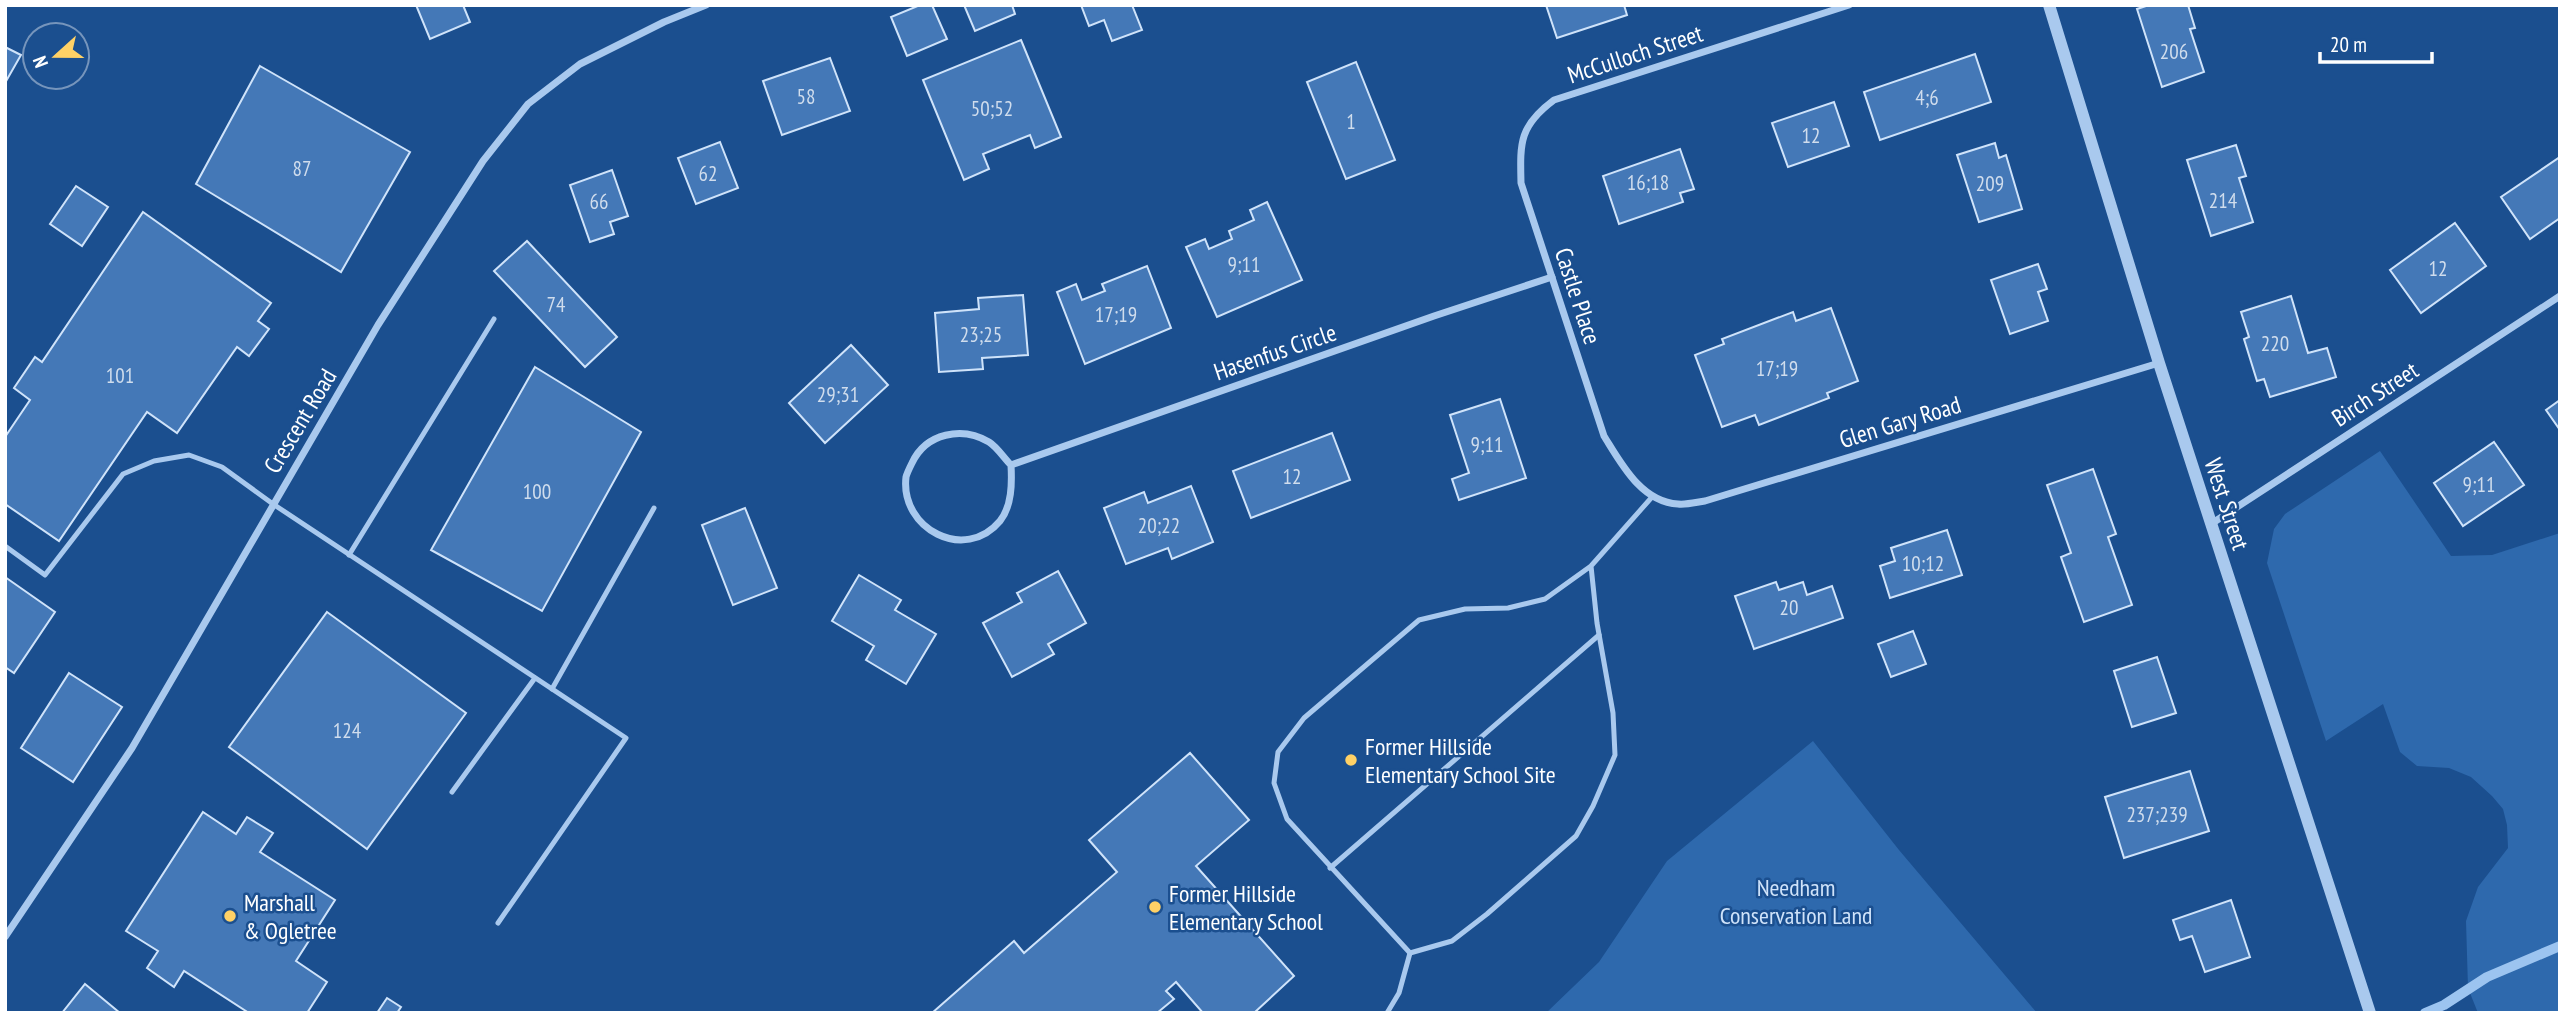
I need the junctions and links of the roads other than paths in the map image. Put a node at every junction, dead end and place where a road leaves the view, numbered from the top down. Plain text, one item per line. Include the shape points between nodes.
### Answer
1 (706, 5) edge
2 (1849, 5) edge
3 (2049, 5) edge
4 (1554, 100) joint
5 (1552, 277) junction
6 (2560, 296) edge
7 (494, 319) dead end
8 (2159, 363) junction
9 (1011, 465) junction
10 (1652, 497) junction
11 (273, 504) junction
12 (653, 508) dead end
13 (2211, 524) junction
14 (5, 546) edge
15 (349, 555) junction
16 (1591, 566) junction
17 (1599, 635) junction
18 (535, 678) junction
19 (552, 689) junction
20 (452, 793) dead end
21 (1330, 868) junction
22 (498, 923) dead end
23 (5, 937) edge
24 (1410, 953) junction
25 (1387, 1013) edge
26 (2370, 1013) edge

1 - 11 street, Crescent Road via 580,64 528,104 483,161 378,325
2 - 4 street, McCulloch Street
3 - 8 street, West Street
4 - 5 street, Castle Place via 1536,114 1525,132 1521,154 1521,183
5 - 9 street, Hasenfus Circle
5 - 10 street, Castle Place via 1604,436 1625,470
6 - 13 street, Birch Street
7 - 15 lane
8 - 10 street, Glen Gary Road via 1705,501 1677,504
8 - 13 street, West Street
9 - 9 street via 1012,490 1001,521 980,536 951,540 929,532 909,506 906,476 917,452 938,436 968,433 991,443
10 - 16 lane
11 - 14 lane via 222,467 189,455 153,461 123,474 46,575
11 - 15 lane
11 - 23 street, Crescent Road via 132,748
12 - 19 lane
13 - 26 street, West Street
15 - 18 lane
16 - 17 lane
16 - 21 lane via 1545,599 1419,620 1304,718 1278,752 1274,783 1287,819
17 - 21 lane
17 - 24 lane via 1615,755 1576,836 1452,941
18 - 19 lane
18 - 20 lane
19 - 22 lane via 626,738
21 - 24 lane
24 - 25 lane via 1399,993

